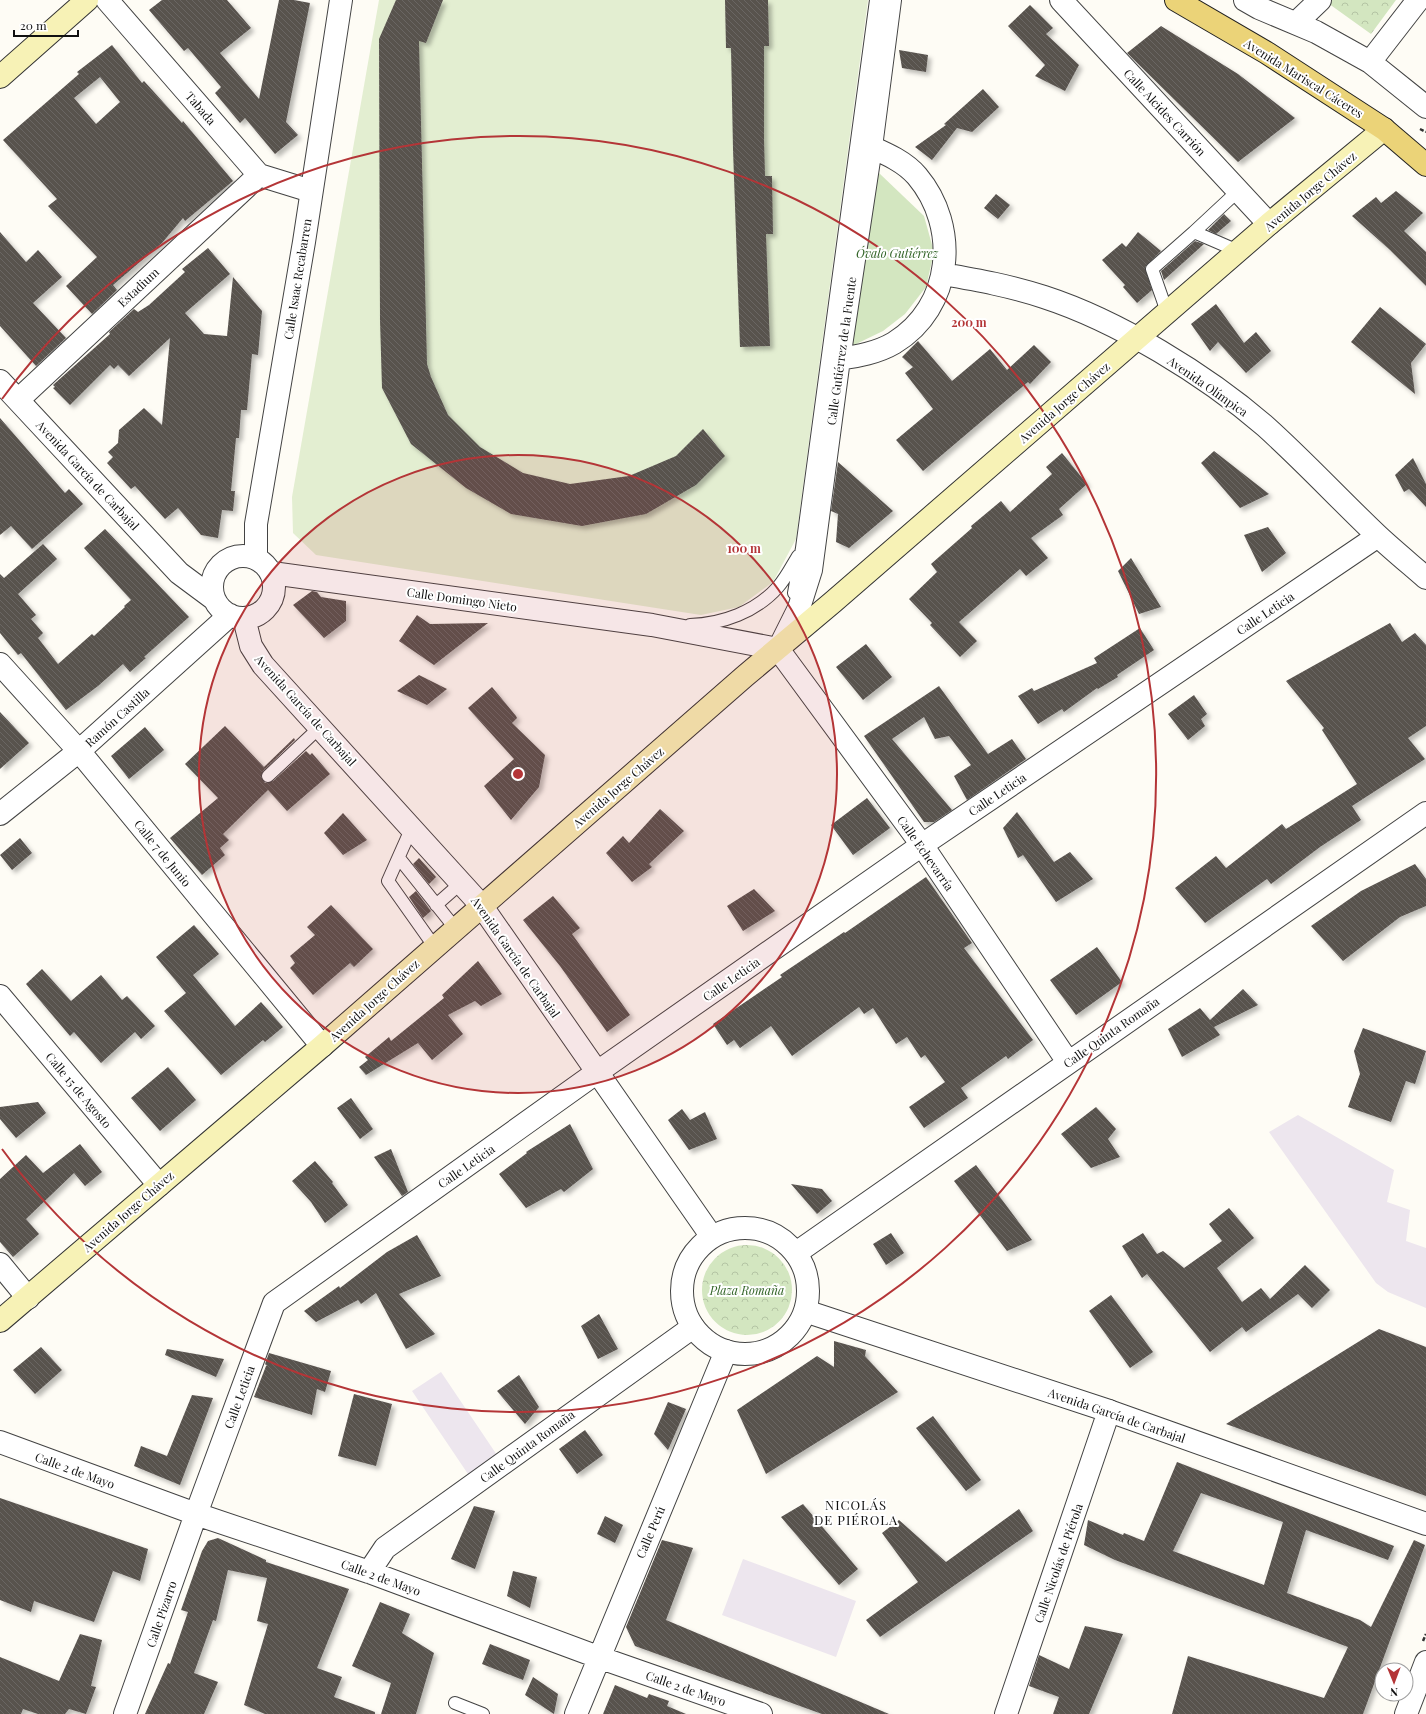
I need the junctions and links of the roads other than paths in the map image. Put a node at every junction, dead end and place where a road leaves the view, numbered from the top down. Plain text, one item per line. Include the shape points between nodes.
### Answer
1 (87, 0) edge
2 (107, 0) edge
3 (341, 0) edge
4 (876, 0) edge
5 (890, 0) edge
6 (1061, 0) edge
7 (1176, 0) edge
8 (1246, 0) edge
9 (1320, 0) edge
10 (1418, 0) edge
11 (1296, 23) junction
12 (1370, 62) junction
13 (0, 77) edge
14 (1426, 107) edge
15 (1384, 129) junction
16 (871, 146) junction
17 (1426, 165) edge
18 (259, 174) junction
19 (311, 191) junction
20 (1238, 191) junction
21 (1269, 224) junction
22 (1194, 232) junction
23 (1238, 251) junction
24 (943, 274) junction
25 (1167, 312) junction
26 (1137, 338) junction
27 (839, 359) junction
28 (0, 381) edge
29 (18, 400) junction
30 (1378, 536) junction
31 (802, 548) junction
32 (256, 557) junction
33 (272, 573) junction
34 (1426, 578) edge
35 (214, 599) junction
36 (237, 617) junction
37 (652, 625) junction
38 (774, 648) junction
39 (0, 664) edge
40 (320, 727) junction
41 (79, 751) junction
42 (268, 776) dead end
43 (1426, 813) edge
44 (0, 814) edge
45 (412, 827) junction
46 (922, 845) junction
47 (398, 858) junction
48 (461, 883) junction
49 (436, 905) junction
50 (481, 905) junction
51 (455, 928) junction
52 (434, 946) junction
53 (0, 996) edge
54 (322, 1046) junction
55 (1068, 1062) junction
56 (596, 1073) junction
57 (159, 1185) junction
58 (712, 1237) junction
59 (796, 1253) junction
60 (0, 1264) edge
61 (28, 1298) junction
62 (805, 1311) junction
63 (0, 1321) edge
64 (693, 1328) junction
65 (726, 1351) junction
66 (1110, 1411) junction
67 (0, 1442) edge
68 (196, 1514) junction
69 (1426, 1524) edge
70 (369, 1572) junction
71 (598, 1657) junction
72 (1426, 1662) edge
73 (455, 1703) dead end
74 (125, 1714) edge
75 (483, 1714) edge
76 (576, 1714) edge
77 (762, 1714) edge
78 (1006, 1714) edge
79 (1406, 1714) edge

1 - 13 main road
2 - 18 street, Tabada
3 - 19 street, Calle Isaac Recabarren
4 - 31 lane, Calle Gutiérrez de la Fuente
5 - 16 street, Calle Gutiérrez de la Fuente
6 - 20 street, Calle Alcides Carrión
7 - 15 main road, Avenida Mariscal Cáceres via 1267,53
8 - 11 street
9 - 11 street
10 - 12 street
11 - 12 street
12 - 14 street
15 - 17 main road, Avenida Mariscal Cáceres
15 - 21 main road, Avenida Jorge Chávez
16 - 24 street via 900,162 916,175 932,196 942,221 946,247
16 - 27 street, Calle Gutiérrez de la Fuente
18 - 19 street
18 - 29 street, Estadium
19 - 32 street, Calle Isaac Recabarren via 256,524
20 - 21 street, Calle Alcides Carrión
20 - 22 lane
21 - 23 main road, Avenida Jorge Chávez
22 - 23 lane
22 - 25 lane via 1152,269
23 - 25 main road, Avenida Jorge Chávez
24 - 26 street, Avenida Olímpica via 989,282 1044,297
24 - 27 street via 933,301 917,324 894,343 868,354
25 - 26 main road, Avenida Jorge Chávez
26 - 30 street, Avenida Olímpica via 1204,380 1264,425
26 - 38 main road, Avenida Jorge Chávez
27 - 38 street, Calle Gutiérrez de la Fuente via 811,570 800,608
28 - 29 street, Avenida García de Carbajal
29 - 35 street, Avenida García de Carbajal via 179,572
30 - 34 street, Avenida Olímpica
30 - 46 street, Calle Leticia
31 - 37 lane, Calle Domingo Nieto via 778,588 755,606 732,618 703,624
31 - 38 lane, Avenida Jorge Chávez via 794,591
32 - 33 street
32 - 35 street via 243,555 220,564 211,587
33 - 36 street via 275,585 273,598 266,608 256,616
33 - 37 street, Calle Domingo Nieto
35 - 36 street via 221,609
36 - 40 street, Avenida García de Carbajal via 263,665
36 - 41 street, Ramón Castilla
37 - 38 street, Calle Domingo Nieto
38 - 46 street, Calle Echevarría
38 - 50 main road, Avenida Jorge Chávez
39 - 41 street, Calle 7 de Junio
40 - 42 lane
40 - 45 street, Avenida García de Carbajal
41 - 44 street, Ramón Castilla
41 - 54 street, Calle 7 de Junio
43 - 55 street, Calle Quinta Romaña
45 - 47 lane
45 - 48 street, Avenida García de Carbajal
46 - 55 street, Calle Echevarría
46 - 56 street, Calle Leticia
47 - 49 lane
47 - 52 lane via 388,881
48 - 49 lane
48 - 50 street, Avenida García de Carbajal
49 - 51 lane
50 - 51 main road, Avenida Jorge Chávez
50 - 56 street, Avenida García de Carbajal
51 - 52 main road, Avenida Jorge Chávez
52 - 54 main road, Avenida Jorge Chávez
53 - 57 street, Calle 15 de Agosto
54 - 57 main road, Avenida Jorge Chávez
55 - 59 street, Calle Quinta Romaña
56 - 58 street, Avenida García de Carbajal
56 - 68 street, Calle Leticia via 274,1303
57 - 61 main road, Avenida Jorge Chávez
58 - 59 street via 729,1230 748,1227 766,1231
58 - 64 street via 696,1251 685,1269 682,1290 685,1311
59 - 62 street via 806,1271 809,1291
60 - 61 street
61 - 63 main road, Avenida Jorge Chávez
62 - 65 street via 796,1329 782,1342 765,1351 745,1354
62 - 66 street, Avenida García de Carbajal
64 - 65 street via 709,1343
64 - 70 street, Calle Quinta Romaña via 385,1548
65 - 71 street, Calle Perú
66 - 69 street, Avenida García de Carbajal
66 - 78 street, Calle Nicolás de Piérola
67 - 68 street, Calle 2 de Mayo
68 - 70 street, Calle 2 de Mayo
68 - 74 street, Calle Pizarro
70 - 71 street, Calle 2 de Mayo
71 - 76 street, Calle Perú
71 - 77 street, Calle 2 de Mayo
72 - 79 street
73 - 75 lane

